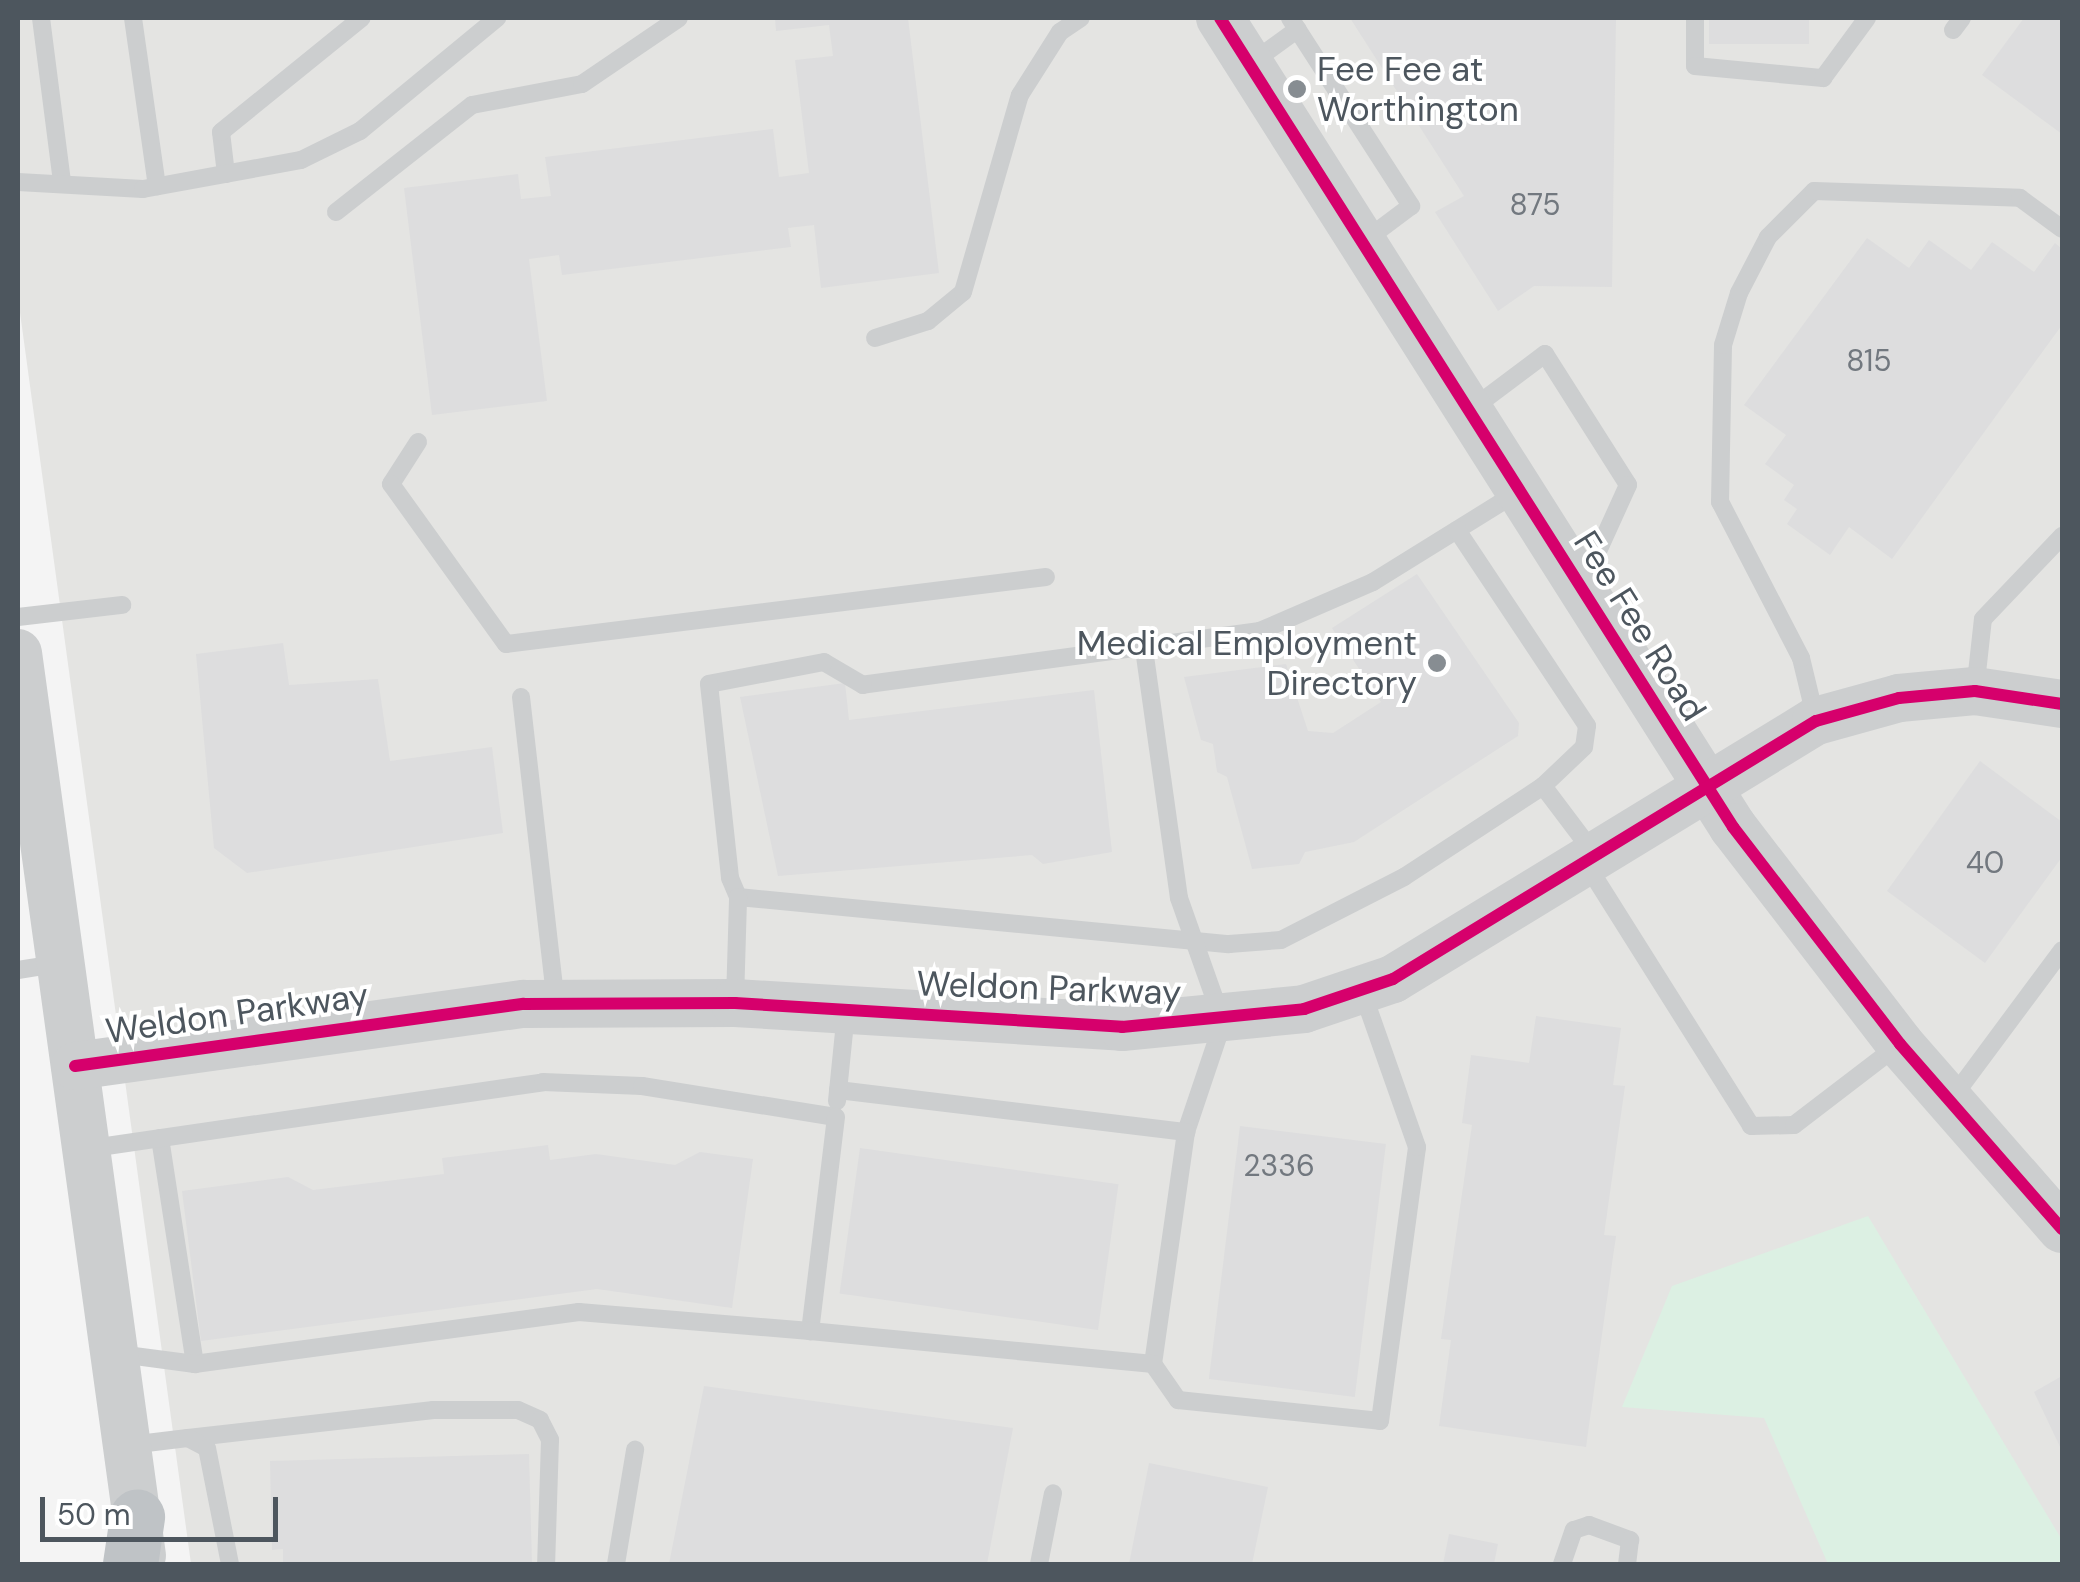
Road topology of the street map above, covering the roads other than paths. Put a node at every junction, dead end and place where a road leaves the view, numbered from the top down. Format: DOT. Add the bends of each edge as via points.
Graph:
graph roads {
  1 [pos="40,18"];
  2 [pos="133,18"];
  3 [pos="362,18"];
  4 [pos="497,18"];
  5 [pos="679,18"];
  6 [pos="1081,18"];
  7 [pos="1220,18"];
  8 [pos="1694,18"];
  9 [pos="1867,18"];
  10 [pos="1294,23"];
  11 [pos="1059,25"];
  12 [pos="1249,64"];
  13 [pos="226,174"];
  14 [pos="18,182"];
  15 [pos="62,183"];
  16 [pos="157,186"];
  17 [pos="336,212"];
  18 [pos="2062,229"];
  19 [pos="1362,242"];
  20 [pos="875,338"];
  21 [pos="1469,412"];
  22 [pos="418,442"];
  23 [pos="1519,491"];
  24 [pos="1457,530"];
  25 [pos="2062,536"];
  26 [pos="1046,578"];
  27 [pos="1581,588"];
  28 [pos="122,605"];
  29 [pos="18,617"];
  30 [pos="1144,648"];
  31 [pos="18,653"];
  32 [pos="1975,691"];
  33 [pos="522,696"];
  34 [pos="2062,704"];
  35 [pos="1816,721"];
  36 [pos="1704,784"];
  37 [pos="1543,786"];
  38 [pos="1590,859"];
  39 [pos="738,897"];
  40 [pos="1198,937"];
  41 [pos="2062,950"];
  42 [pos="39,967"];
  43 [pos="1362,990"];
  44 [pos="735,1003"];
  45 [pos="556,1004"];
  46 [pos="846,1009"];
  47 [pos="1223,1022"];
  48 [pos="1900,1044"];
  49 [pos="75,1066"];
  50 [pos="838,1090"];
  51 [pos="1950,1102"];
  52 [pos="836,1117"];
  53 [pos="1186,1132"];
  54 [pos="160,1138"];
  55 [pos="86,1149"];
  56 [pos="2060,1222"];
  57 [pos="810,1331"];
  58 [pos="112,1354"];
  59 [pos="195,1364"];
  60 [pos="1153,1364"];
  61 [pos="188,1438"];
  62 [pos="125,1445"];
  63 [pos="634,1450"];
  64 [pos="1053,1493"];
  65 [pos="137,1548"];
  66 [pos="230,1564"];
  67 [pos="546,1564"];
  68 [pos="616,1564"];
  69 [pos="1039,1564"];
  70 [pos="1562,1564"];
  71 [pos="1627,1564"];
  1 -- 15 [label="lane"];
  2 -- 16 [label="lane"];
  3 -- 13 [label="lane" via="221,132"];
  4 -- 13 [label="lane" via="360,131 301,160"];
  5 -- 17 [label="lane" via="582,84 472,105"];
  6 -- 11 [label="lane"];
  7 -- 12 [label="street, Fee Fee Road"];
  8 -- 9 [label="lane" via="1695,66 1823,78"];
  10 -- 12 [label="lane"];
  10 -- 19 [label="lane" via="1412,206"];
  11 -- 20 [label="lane" via="1020,95 964,292 928,321"];
  12 -- 19 [label="street, Fee Fee Road"];
  13 -- 16 [label="lane"];
  14 -- 15 [label="lane"];
  15 -- 16 [label="lane"];
  18 -- 35 [label="lane" via="2020,198 1814,191 1768,237 1739,293 1723,344 1720,502 1801,658"];
  19 -- 21 [label="street, Fee Fee Road"];
  21 -- 23 [label="street, Fee Fee Road"];
  21 -- 27 [label="lane" via="1545,354 1618,468 1628,485"];
  22 -- 26 [label="lane" via="391,484 506,644"];
  23 -- 24 [label="lane"];
  23 -- 27 [label="street, Fee Fee Road"];
  24 -- 30 [label="lane" via="1373,582 1260,631"];
  24 -- 37 [label="lane" via="1586,726 1584,747"];
  25 -- 32 [label="lane" via="1983,619"];
  27 -- 36 [label="street, Fee Fee Road"];
  28 -- 29 [label="lane"];
  30 -- 39 [label="lane" via="863,686 824,662 709,684"];
  30 -- 40 [label="lane" via="1179,898"];
  31 -- 42 [label="street"];
  32 -- 34 [label="street, Weldon Parkway"];
  32 -- 35 [label="street, Weldon Parkway" via="1899,698"];
  33 -- 45 [label="lane"];
  35 -- 36 [label="street, Weldon Parkway"];
  36 -- 38 [label="street, Weldon Parkway"];
  36 -- 48 [label="street, Fee Fee Road"];
  37 -- 38 [label="lane"];
  37 -- 40 [label="lane" via="1404,877 1282,940"];
  38 -- 43 [label="street, Weldon Parkway"];
  38 -- 48 [label="lane" via="1752,1126 1794,1125"];
  39 -- 40 [label="lane"];
  39 -- 44 [label="lane"];
  40 -- 47 [label="lane"];
  41 -- 51 [label="lane"];
  42 -- 49 [label="street"];
  43 -- 47 [label="street, Weldon Parkway"];
  43 -- 60 [label="lane" via="1418,1147 1380,1422 1178,1400"];
  44 -- 45 [label="street, Weldon Parkway"];
  44 -- 46 [label="street, Weldon Parkway"];
  45 -- 49 [label="street, Weldon Parkway"];
  46 -- 47 [label="street, Weldon Parkway" via="1122,1028"];
  46 -- 50 [label="lane"];
  47 -- 53 [label="lane"];
  48 -- 51 [label="street, Fee Fee Road"];
  49 -- 55 [label="street"];
  50 -- 52 [label="lane"];
  50 -- 53 [label="lane"];
  51 -- 56 [label="street, Fee Fee Road"];
  52 -- 54 [label="lane" via="642,1086 543,1082"];
  52 -- 57 [label="lane"];
  53 -- 60 [label="lane"];
  54 -- 55 [label="lane"];
  54 -- 59 [label="lane"];
  55 -- 58 [label="street"];
  57 -- 59 [label="lane" via="579,1312"];
  57 -- 60 [label="lane"];
  58 -- 59 [label="lane"];
  58 -- 62 [label="street"];
  61 -- 62 [label="lane"];
  61 -- 66 [label="lane" via="206,1448 218,1474"];
  61 -- 67 [label="lane" via="433,1410 518,1410 540,1420 550,1440"];
  62 -- 65 [label="street"];
  63 -- 68 [label="lane"];
  64 -- 69 [label="lane"];
  70 -- 71 [label="lane" via="1574,1530 1589,1525 1630,1540"];
}
